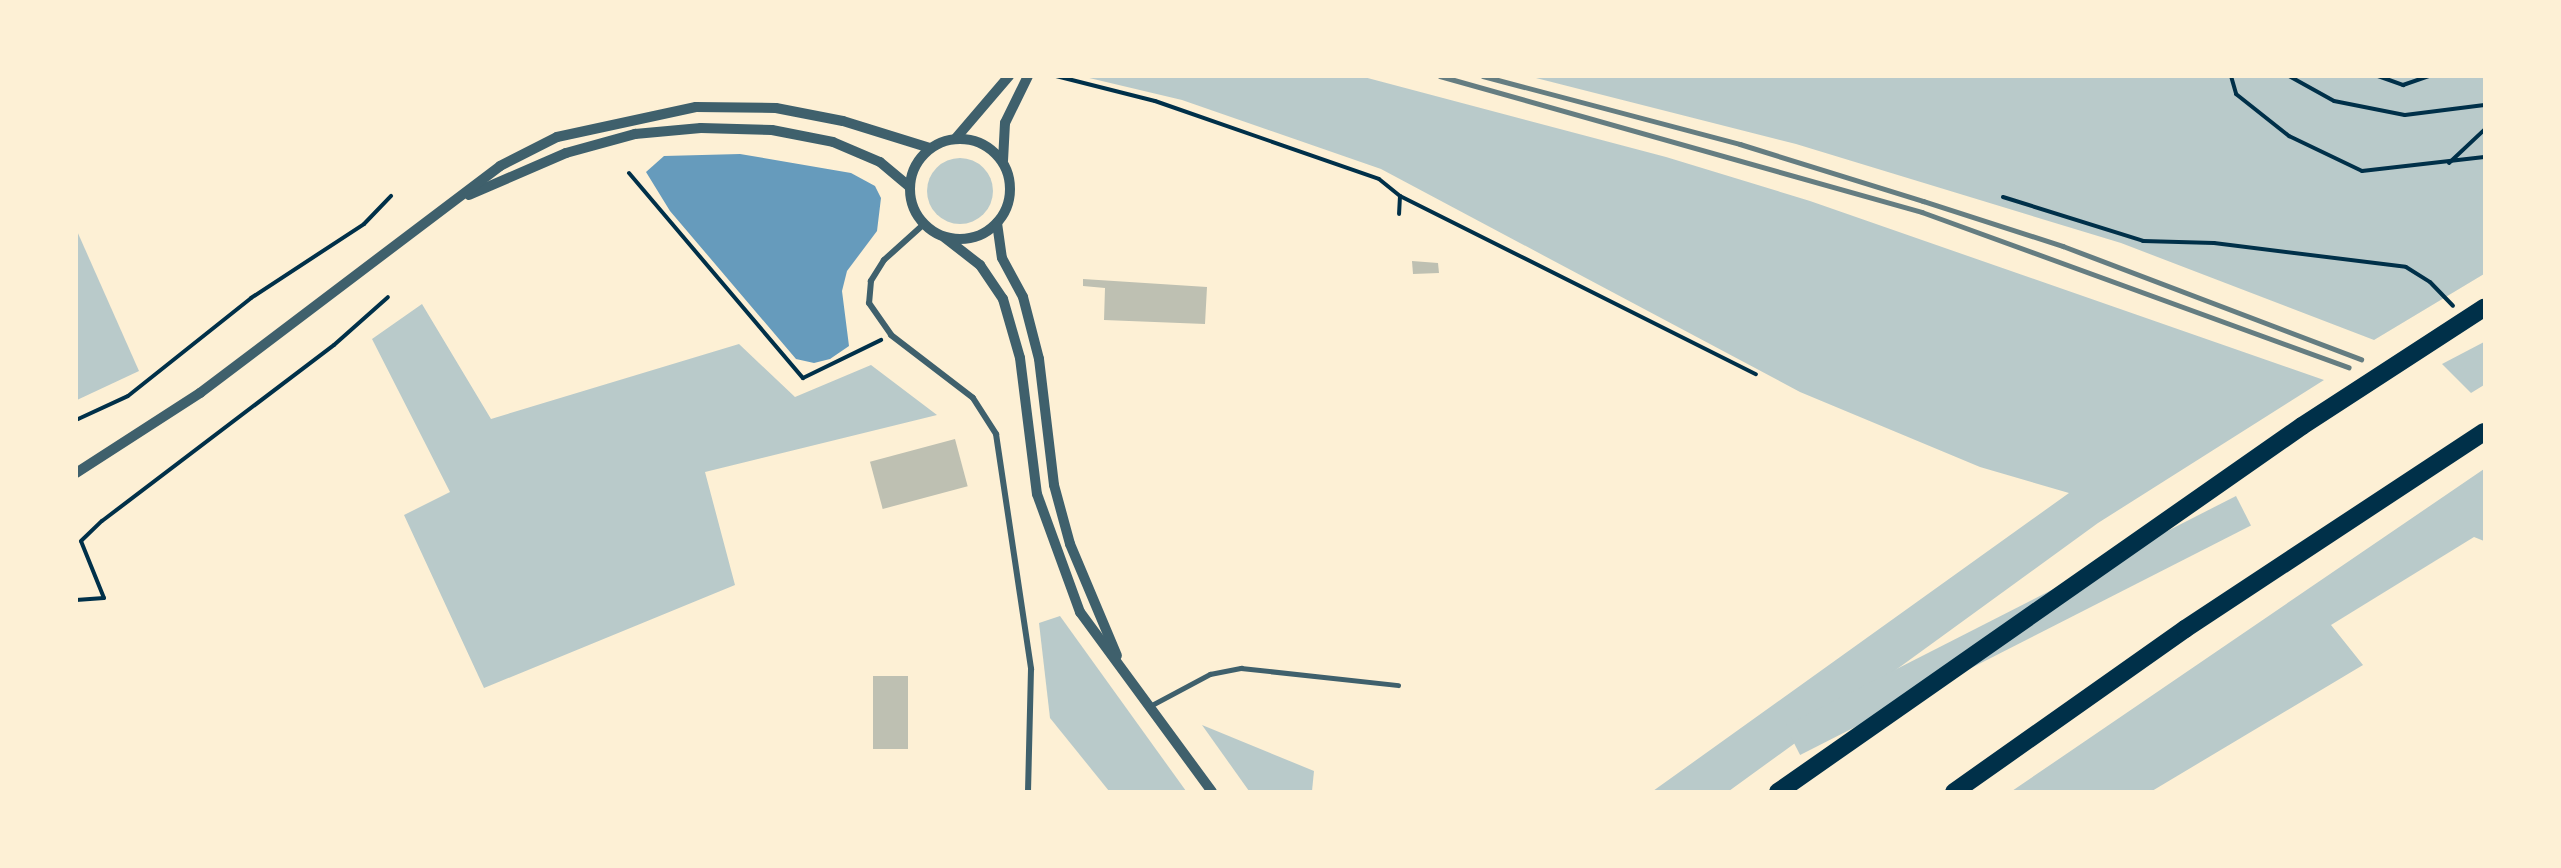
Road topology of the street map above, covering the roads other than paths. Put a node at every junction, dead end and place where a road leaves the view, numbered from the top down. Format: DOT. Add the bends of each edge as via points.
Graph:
graph roads {
  1 [pos="1009,76"];
  2 [pos="1028,76"];
  3 [pos="956,138"];
  4 [pos="930,148"];
  5 [pos="1003,161"];
  6 [pos="909,186"];
  7 [pos="437,212"];
  8 [pos="997,223"];
  9 [pos="924,224"];
  10 [pos="944,237"];
  11 [pos="2484,308"];
  12 [pos="2484,432"];
  13 [pos="76,473"];
  14 [pos="1124,673"];
  15 [pos="1398,685"];
  16 [pos="1148,707"];
  17 [pos="1028,792"];
  18 [pos="1212,792"];
  19 [pos="1778,792"];
  20 [pos="1954,792"];
  1 -- 3 [label="street"];
  2 -- 5 [label="street" via="1005,123"];
  3 -- 4 [label="street"];
  3 -- 5 [label="street" via="990,148"];
  4 -- 6 [label="street" via="915,165"];
  4 -- 7 [label="street" via="776,108 696,107 557,137 500,166"];
  5 -- 8 [label="street" via="1010,195"];
  6 -- 7 [label="street" via="880,162 833,142 772,130 701,128 635,134 566,153 509,174"];
  6 -- 9 [label="street" via="912,206"];
  7 -- 13 [label="street" via="201,393"];
  8 -- 10 [label="street" via="972,238"];
  8 -- 14 [label="street" via="997,244 1023,297 1039,358 1054,485 1070,544"];
  9 -- 10 [label="street"];
  9 -- 17 [label="street" via="898,243 871,281 869,303 891,335 973,398 996,434 1031,669"];
  10 -- 14 [label="street" via="980,265 1003,298 1020,358 1037,494 1054,547 1080,612"];
  11 -- 19 [label="highway" via="1956,663"];
  12 -- 20 [label="highway" via="2185,629"];
  14 -- 16 [label="street"];
  15 -- 16 [label="lane" via="1241,668 1209,674"];
  16 -- 18 [label="street"];
}
